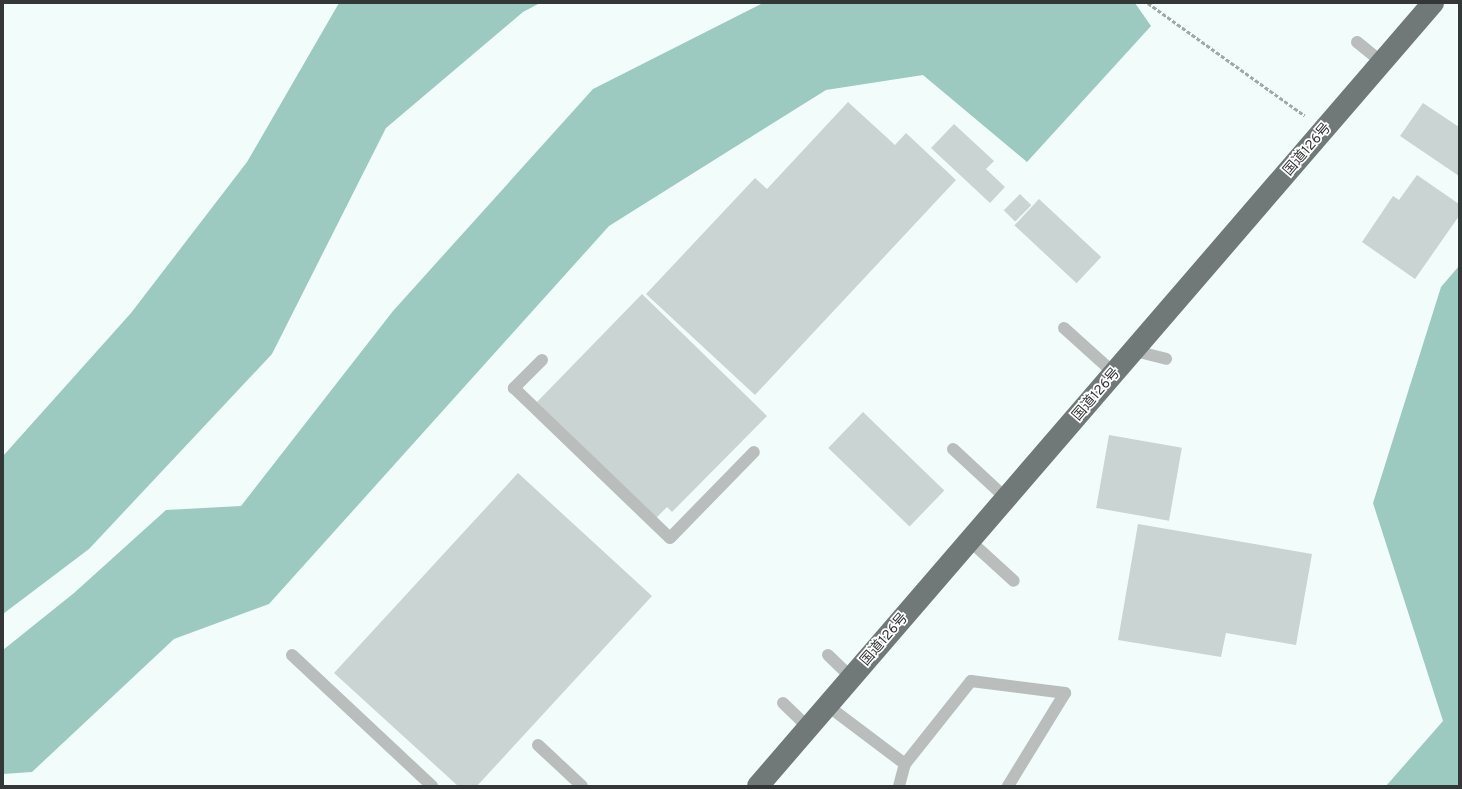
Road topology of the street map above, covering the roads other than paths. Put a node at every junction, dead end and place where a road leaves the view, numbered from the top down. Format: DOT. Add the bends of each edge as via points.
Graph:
graph roads {
  1 [pos="1433,3"];
  2 [pos="1357,42"];
  3 [pos="1382,62"];
  4 [pos="1064,328"];
  5 [pos="1135,351"];
  6 [pos="1166,359"];
  7 [pos="542,360"];
  8 [pos="1115,374"];
  9 [pos="953,449"];
  10 [pos="754,452"];
  11 [pos="1007,499"];
  12 [pos="970,541"];
  13 [pos="1014,581"];
  14 [pos="828,655"];
  15 [pos="292,656"];
  16 [pos="852,678"];
  17 [pos="782,704"];
  18 [pos="828,706"];
  19 [pos="809,728"];
  20 [pos="538,745"];
  21 [pos="905,764"];
  22 [pos="432,786"];
  23 [pos="582,786"];
  24 [pos="758,786"];
  25 [pos="899,786"];
  26 [pos="1008,786"];
  1 -- 3 [label="highway, 国道126号"];
  2 -- 3 [label="lane"];
  3 -- 5 [label="highway, 国道126号"];
  4 -- 8 [label="lane"];
  5 -- 6 [label="lane"];
  5 -- 8 [label="highway, 国道126号"];
  7 -- 10 [label="lane" via="514,388 670,538"];
  8 -- 11 [label="highway, 国道126号"];
  9 -- 11 [label="lane"];
  11 -- 12 [label="highway, 国道126号"];
  12 -- 13 [label="lane"];
  12 -- 16 [label="highway, 国道126号"];
  14 -- 16 [label="lane"];
  15 -- 22 [label="lane"];
  16 -- 18 [label="highway, 国道126号"];
  17 -- 19 [label="lane"];
  18 -- 19 [label="highway, 国道126号"];
  18 -- 21 [label="lane"];
  19 -- 24 [label="highway, 国道126号"];
  20 -- 23 [label="lane"];
  21 -- 25 [label="lane"];
  21 -- 26 [label="lane" via="971,681 1065,693"];
}
